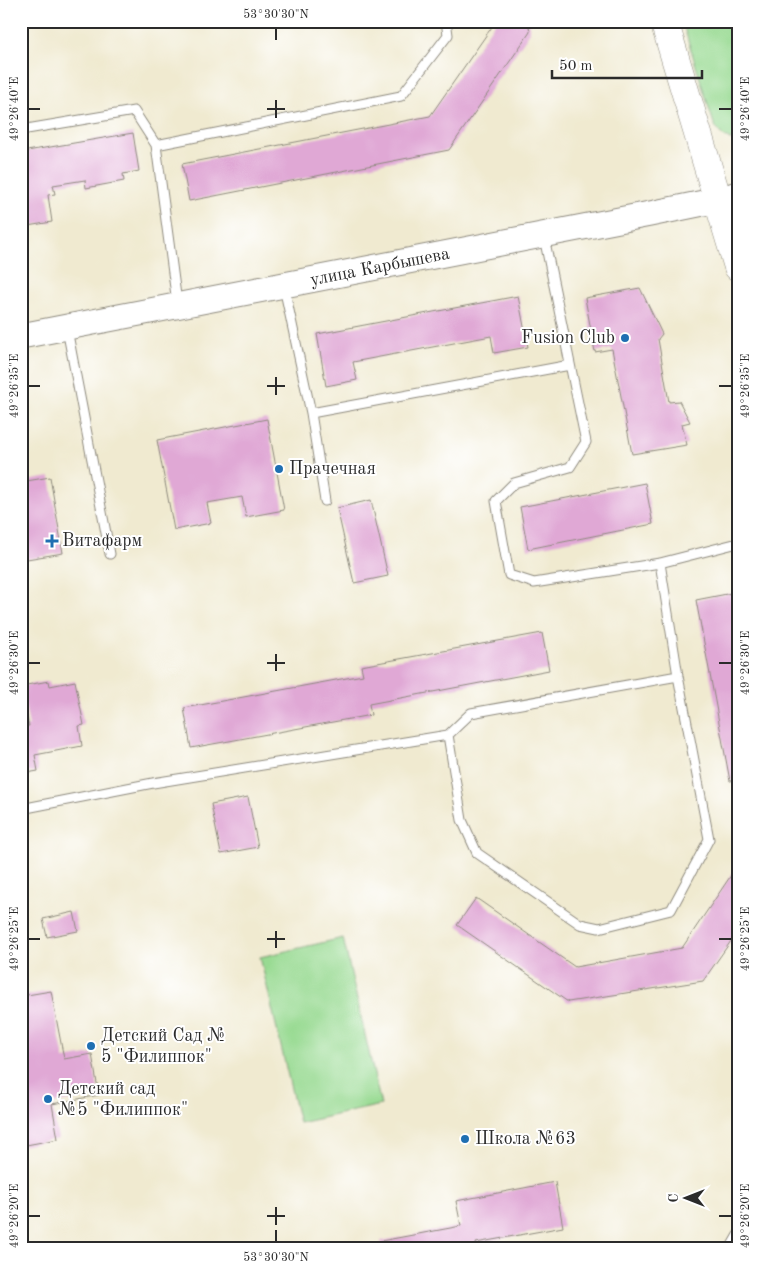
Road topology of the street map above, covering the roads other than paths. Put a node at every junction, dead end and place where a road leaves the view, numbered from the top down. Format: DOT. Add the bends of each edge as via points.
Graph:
graph roads {
  1 [pos="446,21"];
  2 [pos="664,21"];
  3 [pos="21,130"];
  4 [pos="156,145"];
  5 [pos="728,197"];
  6 [pos="543,234"];
  7 [pos="738,267"];
  8 [pos="284,285"];
  9 [pos="177,306"];
  10 [pos="67,328"];
  11 [pos="21,336"];
  12 [pos="570,365"];
  13 [pos="311,414"];
  14 [pos="325,500"];
  15 [pos="738,543"];
  16 [pos="110,554"];
  17 [pos="660,563"];
  18 [pos="678,676"];
  19 [pos="448,735"];
  20 [pos="21,809"];
  21 [pos="738,1235"];
  22 [pos="730,1249"];
  1 -- 4 [label="lane" via="448,35 401,96"];
  2 -- 5 [label="main road"];
  3 -- 4 [label="lane" via="134,111"];
  4 -- 9 [label="lane"];
  5 -- 6 [label="street, улица Карбышева"];
  5 -- 7 [label="main road"];
  6 -- 8 [label="street, улица Карбышева"];
  6 -- 12 [label="lane"];
  8 -- 9 [label="street, улица Карбышева"];
  8 -- 13 [label="lane"];
  9 -- 10 [label="street, улица Карбышева"];
  10 -- 11 [label="street, улица Карбышева"];
  10 -- 16 [label="lane"];
  12 -- 13 [label="lane"];
  12 -- 17 [label="lane" via="586,442 570,467 514,483 496,501 510,575 534,583"];
  13 -- 14 [label="lane"];
  15 -- 17 [label="lane"];
  17 -- 18 [label="lane"];
  18 -- 19 [label="lane" via="471,713"];
  18 -- 19 [label="lane" via="709,840 671,910 599,928 580,924 477,853 462,820"];
  19 -- 20 [label="lane" via="153,783"];
  21 -- 22 [label="lane"];
}
